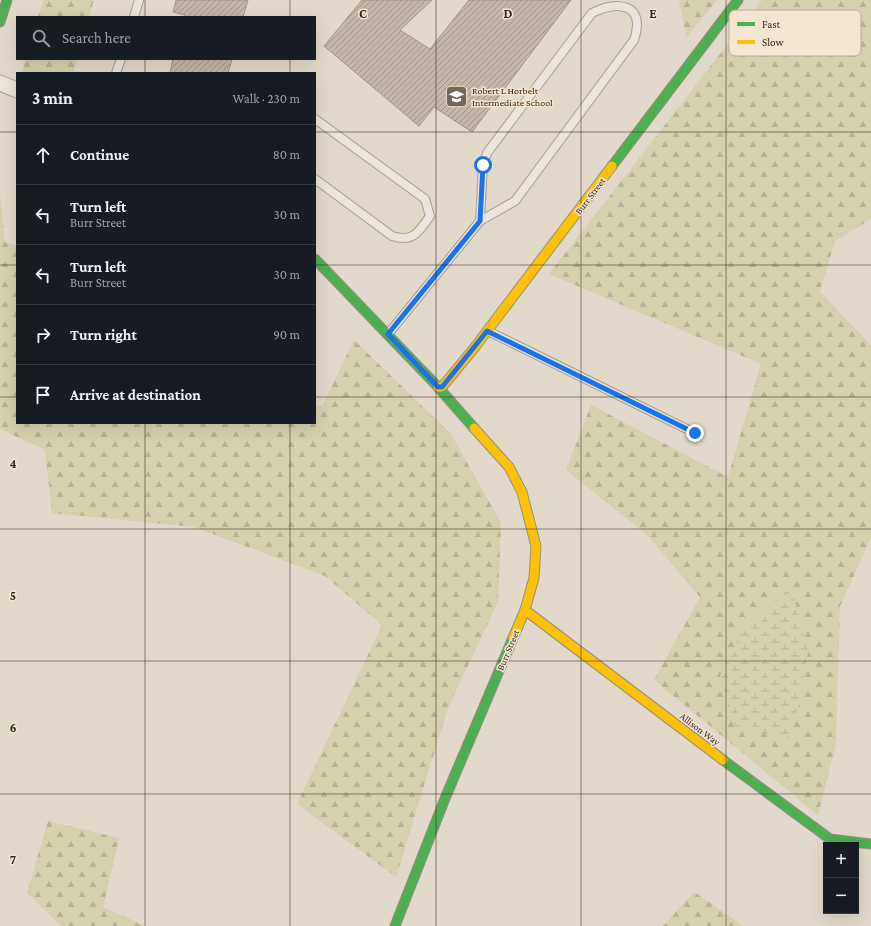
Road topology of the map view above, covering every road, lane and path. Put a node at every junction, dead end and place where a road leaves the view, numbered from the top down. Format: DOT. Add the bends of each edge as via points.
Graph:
graph roads {
  1 [pos="7,0"];
  2 [pos="139,0"];
  3 [pos="738,0"];
  4 [pos="730,10"];
  5 [pos="729,12"];
  6 [pos="134,16"];
  7 [pos="0,22"];
  8 [pos="121,60"];
  9 [pos="116,72"];
  10 [pos="0,83"];
  11 [pos="16,90"];
  12 [pos="316,120"];
  13 [pos="316,180"];
  14 [pos="480,221"];
  15 [pos="316,260"];
  16 [pos="487,331"];
  17 [pos="388,334"];
  18 [pos="438,387"];
  19 [pos="695,433"];
  20 [pos="525,610"];
  21 [pos="871,844"];
  22 [pos="395,926"];
  1 -- 7 [label="street"];
  2 -- 6 [label="lane"];
  3 -- 4 [label="street, Burr Street"];
  5 -- 16 [label="street, Burr Street"];
  8 -- 9 [label="lane"];
  10 -- 11 [label="street"];
  12 -- 13 [label="lane" via="425,199 430,216 417,234 410,238 396,237"];
  14 -- 14 [label="lane" via="515,201 634,40 638,21 633,11 625,4 604,5 592,14 487,153 483,165"];
  14 -- 17 [label="lane"];
  15 -- 17 [label="street, Burr Street"];
  16 -- 18 [label="street, Burr Street" via="442,387"];
  16 -- 19 [label="lane"];
  17 -- 18 [label="street, Burr Street"];
  18 -- 20 [label="street, Burr Street" via="509,467 522,492 536,546 534,578"];
  20 -- 21 [label="street, Allison Way" via="809,825 830,839"];
  20 -- 22 [label="street, Burr Street" via="446,796"];
}
